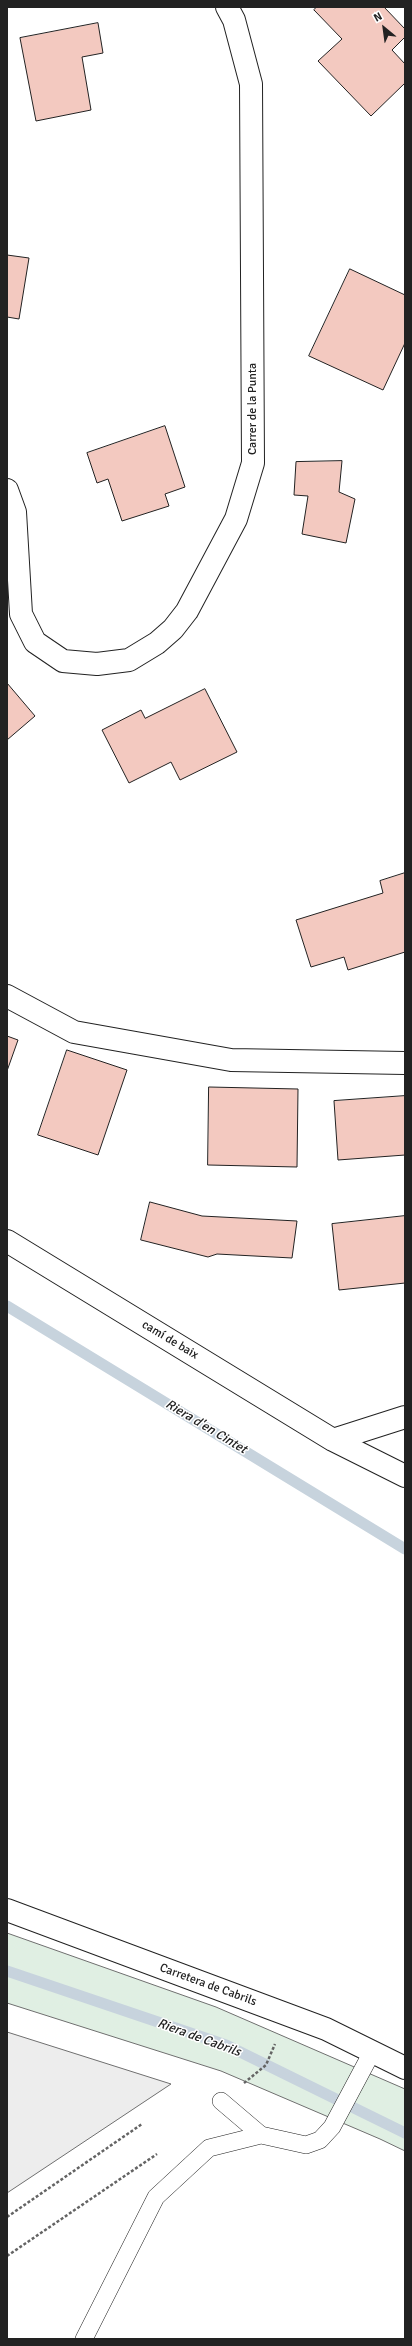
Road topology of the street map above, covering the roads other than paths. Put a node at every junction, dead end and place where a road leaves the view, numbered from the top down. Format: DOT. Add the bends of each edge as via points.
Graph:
graph roads {
  1 [pos="227,7"];
  2 [pos="7,490"];
  3 [pos="7,996"];
  4 [pos="405,1063"];
  5 [pos="7,1241"];
  6 [pos="405,1417"];
  7 [pos="333,1440"];
  8 [pos="405,1476"];
  9 [pos="7,1910"];
  10 [pos="372,2052"];
  11 [pos="405,2068"];
  12 [pos="221,2101"];
  13 [pos="261,2135"];
  14 [pos="84,2339"];
  1 -- 2 [label="street, Carrer de la Punta" via="234,20 251,84 253,463 236,519 187,611 173,629 157,643 129,660 97,664 63,661 35,642 21,614 15,512"];
  3 -- 4 [label="street" via="74,1032 231,1060"];
  5 -- 7 [label="street, camí de baix"];
  6 -- 7 [label="street"];
  7 -- 8 [label="street, camí de baix"];
  9 -- 10 [label="street, Carretera de Cabrils" via="326,2029"];
  10 -- 11 [label="street, Carretera de Cabrils"];
  10 -- 13 [label="lane" via="332,2127 320,2140 306,2145"];
  12 -- 13 [label="lane"];
  13 -- 14 [label="lane" via="209,2148 156,2197"];
}
